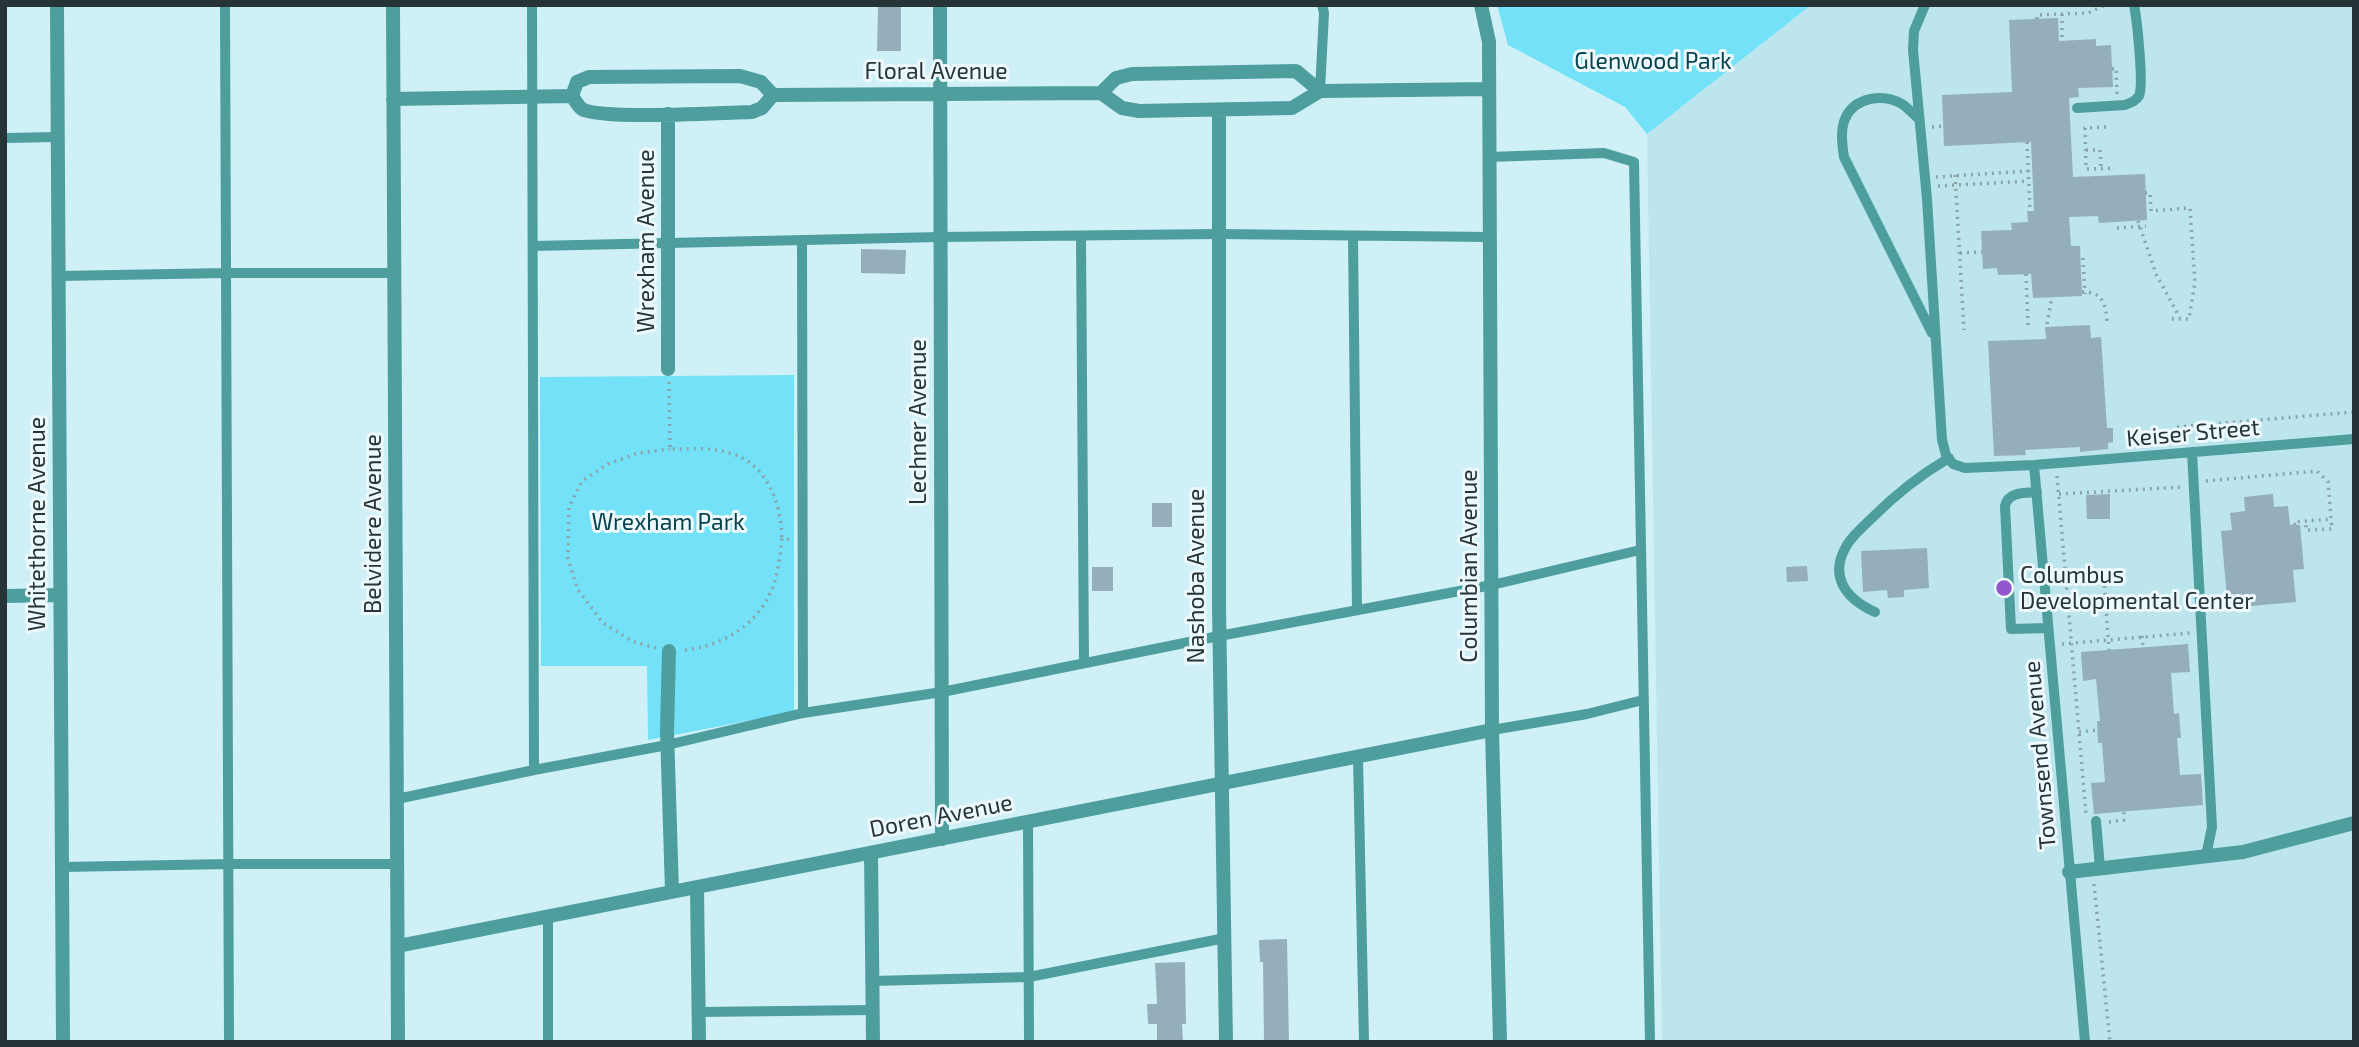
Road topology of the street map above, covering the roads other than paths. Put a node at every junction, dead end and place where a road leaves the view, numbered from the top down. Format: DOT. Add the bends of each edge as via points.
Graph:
graph roads {
  1 [pos="57,5"];
  2 [pos="225,5"];
  3 [pos="393,5"];
  4 [pos="532,5"];
  5 [pos="940,5"];
  6 [pos="1322,5"];
  7 [pos="1481,5"];
  8 [pos="1925,5"];
  9 [pos="2134,5"];
  10 [pos="1489,89"];
  11 [pos="1320,91"];
  12 [pos="1101,93"];
  13 [pos="939,94"];
  14 [pos="772,95"];
  15 [pos="572,96"];
  16 [pos="533,97"];
  17 [pos="393,99"];
  18 [pos="2077,108"];
  19 [pos="1219,110"];
  20 [pos="668,114"];
  21 [pos="1919,119"];
  22 [pos="58,137"];
  23 [pos="5,138"];
  24 [pos="1489,157"];
  25 [pos="1218,234"];
  26 [pos="1081,236"];
  27 [pos="1353,236"];
  28 [pos="940,237"];
  29 [pos="1490,237"];
  30 [pos="802,240"];
  31 [pos="668,243"];
  32 [pos="533,246"];
  33 [pos="226,272"];
  34 [pos="394,273"];
  35 [pos="59,276"];
  36 [pos="1936,340"];
  37 [pos="668,369"];
  38 [pos="2354,439"];
  39 [pos="2192,452"];
  40 [pos="1949,458"];
  41 [pos="2035,465"];
  42 [pos="2037,492"];
  43 [pos="1640,550"];
  44 [pos="1492,585"];
  45 [pos="60,595"];
  46 [pos="5,596"];
  47 [pos="1357,610"];
  48 [pos="1875,612"];
  49 [pos="2048,628"];
  50 [pos="1219,636"];
  51 [pos="668,651"];
  52 [pos="1084,663"];
  53 [pos="942,692"];
  54 [pos="1643,700"];
  55 [pos="803,713"];
  56 [pos="1492,730"];
  57 [pos="667,745"];
  58 [pos="1357,757"];
  59 [pos="534,770"];
  60 [pos="1221,784"];
  61 [pos="397,799"];
  62 [pos="1028,822"];
  63 [pos="2091,822"];
  64 [pos="2354,823"];
  65 [pos="942,839"];
  66 [pos="871,853"];
  67 [pos="2206,856"];
  68 [pos="229,864"];
  69 [pos="396,864"];
  70 [pos="62,867"];
  71 [pos="2096,869"];
  72 [pos="2069,872"];
  73 [pos="697,887"];
  74 [pos="672,891"];
  75 [pos="548,916"];
  76 [pos="1225,938"];
  77 [pos="398,946"];
  78 [pos="1029,977"];
  79 [pos="872,981"];
  80 [pos="873,1010"];
  81 [pos="698,1012"];
  82 [pos="63,1042"];
  83 [pos="229,1042"];
  84 [pos="398,1042"];
  85 [pos="548,1042"];
  86 [pos="698,1042"];
  87 [pos="873,1042"];
  88 [pos="1030,1042"];
  89 [pos="1226,1042"];
  90 [pos="1364,1042"];
  91 [pos="1500,1042"];
  92 [pos="1650,1042"];
  93 [pos="2085,1042"];
  1 -- 22 [label="street, Whitethorne Avenue"];
  2 -- 33 [label="lane"];
  3 -- 17 [label="street, Belvidere Avenue"];
  4 -- 16 [label="lane"];
  5 -- 13 [label="street, Lechner Avenue"];
  6 -- 11 [label="lane"];
  7 -- 10 [label="street, Columbian Avenue" via="1489,42"];
  8 -- 21 [label="lane" via="1914,31 1913,50"];
  9 -- 18 [label="lane" via="2138,96 2133,103 2118,106"];
  10 -- 11 [label="street, Floral Avenue"];
  10 -- 24 [label="street, Columbian Avenue"];
  11 -- 12 [label="street" via="1296,71 1132,74 1116,78"];
  11 -- 19 [label="street, Floral Avenue" via="1292,108"];
  12 -- 13 [label="street, Floral Avenue"];
  12 -- 19 [label="street, Floral Avenue" via="1122,108 1139,111"];
  13 -- 14 [label="street, Floral Avenue"];
  13 -- 28 [label="street, Lechner Avenue"];
  14 -- 15 [label="street" via="761,82 740,76 589,77 577,82"];
  14 -- 20 [label="street" via="752,112"];
  15 -- 16 [label="street"];
  15 -- 20 [label="street" via="580,108 594,113"];
  16 -- 17 [label="street"];
  16 -- 32 [label="lane"];
  17 -- 34 [label="street, Belvidere Avenue"];
  19 -- 25 [label="street, Nashoba Avenue"];
  20 -- 31 [label="street, Wrexham Avenue"];
  21 -- 36 [label="lane"];
  21 -- 36 [label="lane" via="1903,105 1881,97 1857,103 1844,120 1842,143 1844,157"];
  22 -- 23 [label="lane"];
  22 -- 35 [label="street, Whitethorne Avenue"];
  24 -- 29 [label="street, Columbian Avenue"];
  24 -- 43 [label="lane" via="1604,153 1634,162"];
  25 -- 26 [label="lane"];
  25 -- 27 [label="lane"];
  25 -- 50 [label="street, Nashoba Avenue"];
  26 -- 28 [label="lane"];
  26 -- 52 [label="lane"];
  27 -- 29 [label="lane"];
  27 -- 47 [label="lane"];
  28 -- 30 [label="lane"];
  28 -- 53 [label="street, Lechner Avenue"];
  29 -- 44 [label="street, Columbian Avenue"];
  30 -- 31 [label="lane"];
  30 -- 55 [label="lane"];
  31 -- 32 [label="lane"];
  31 -- 37 [label="street, Wrexham Avenue"];
  32 -- 59 [label="lane"];
  33 -- 34 [label="lane"];
  33 -- 35 [label="lane"];
  33 -- 68 [label="lane"];
  34 -- 61 [label="street, Belvidere Avenue"];
  35 -- 45 [label="street, Whitethorne Avenue"];
  36 -- 40 [label="lane" via="1942,440"];
  38 -- 39 [label="lane, Keiser Street"];
  39 -- 41 [label="lane, Keiser Street"];
  39 -- 67 [label="lane" via="2212,827"];
  40 -- 41 [label="lane, Keiser Street" via="1965,468"];
  40 -- 48 [label="lane" via="1906,486 1847,544 1839,577 1847,594"];
  41 -- 42 [label="lane, Townsend Avenue"];
  42 -- 49 [label="lane, Townsend Avenue"];
  42 -- 49 [label="lane" via="2006,499 2011,629"];
  43 -- 44 [label="lane"];
  43 -- 54 [label="lane"];
  44 -- 47 [label="lane"];
  44 -- 56 [label="street, Columbian Avenue"];
  45 -- 46 [label="street"];
  45 -- 70 [label="street, Whitethorne Avenue"];
  47 -- 50 [label="lane"];
  49 -- 72 [label="lane, Townsend Avenue"];
  50 -- 52 [label="lane"];
  50 -- 60 [label="street, Nashoba Avenue"];
  51 -- 57 [label="street"];
  52 -- 53 [label="lane"];
  53 -- 55 [label="lane"];
  53 -- 65 [label="street, Lechner Avenue"];
  54 -- 56 [label="lane"];
  54 -- 92 [label="lane"];
  55 -- 57 [label="lane"];
  56 -- 58 [label="street, Doren Avenue"];
  56 -- 91 [label="street, Columbian Avenue"];
  57 -- 59 [label="lane"];
  57 -- 74 [label="street"];
  58 -- 60 [label="street, Doren Avenue"];
  58 -- 90 [label="lane"];
  59 -- 61 [label="lane"];
  60 -- 62 [label="street, Doren Avenue"];
  60 -- 76 [label="street, Nashoba Avenue"];
  61 -- 69 [label="street, Belvidere Avenue"];
  62 -- 65 [label="street, Doren Avenue"];
  62 -- 78 [label="lane"];
  63 -- 71 [label="lane"];
  64 -- 67 [label="street" via="2254,849"];
  65 -- 66 [label="street, Doren Avenue"];
  66 -- 73 [label="street, Doren Avenue"];
  66 -- 79 [label="street"];
  67 -- 71 [label="street"];
  68 -- 69 [label="lane"];
  68 -- 70 [label="lane"];
  68 -- 83 [label="lane"];
  69 -- 77 [label="street, Belvidere Avenue"];
  70 -- 82 [label="street, Whitethorne Avenue"];
  71 -- 72 [label="street"];
  72 -- 93 [label="lane, Townsend Avenue"];
  73 -- 74 [label="street, Doren Avenue"];
  73 -- 81 [label="street"];
  74 -- 75 [label="street, Doren Avenue"];
  75 -- 77 [label="street, Doren Avenue"];
  75 -- 85 [label="lane"];
  76 -- 78 [label="lane"];
  76 -- 89 [label="street, Nashoba Avenue"];
  77 -- 84 [label="street, Belvidere Avenue"];
  78 -- 79 [label="lane"];
  78 -- 88 [label="lane"];
  79 -- 80 [label="street"];
  80 -- 81 [label="lane"];
  80 -- 87 [label="street"];
  81 -- 86 [label="street"];
}
